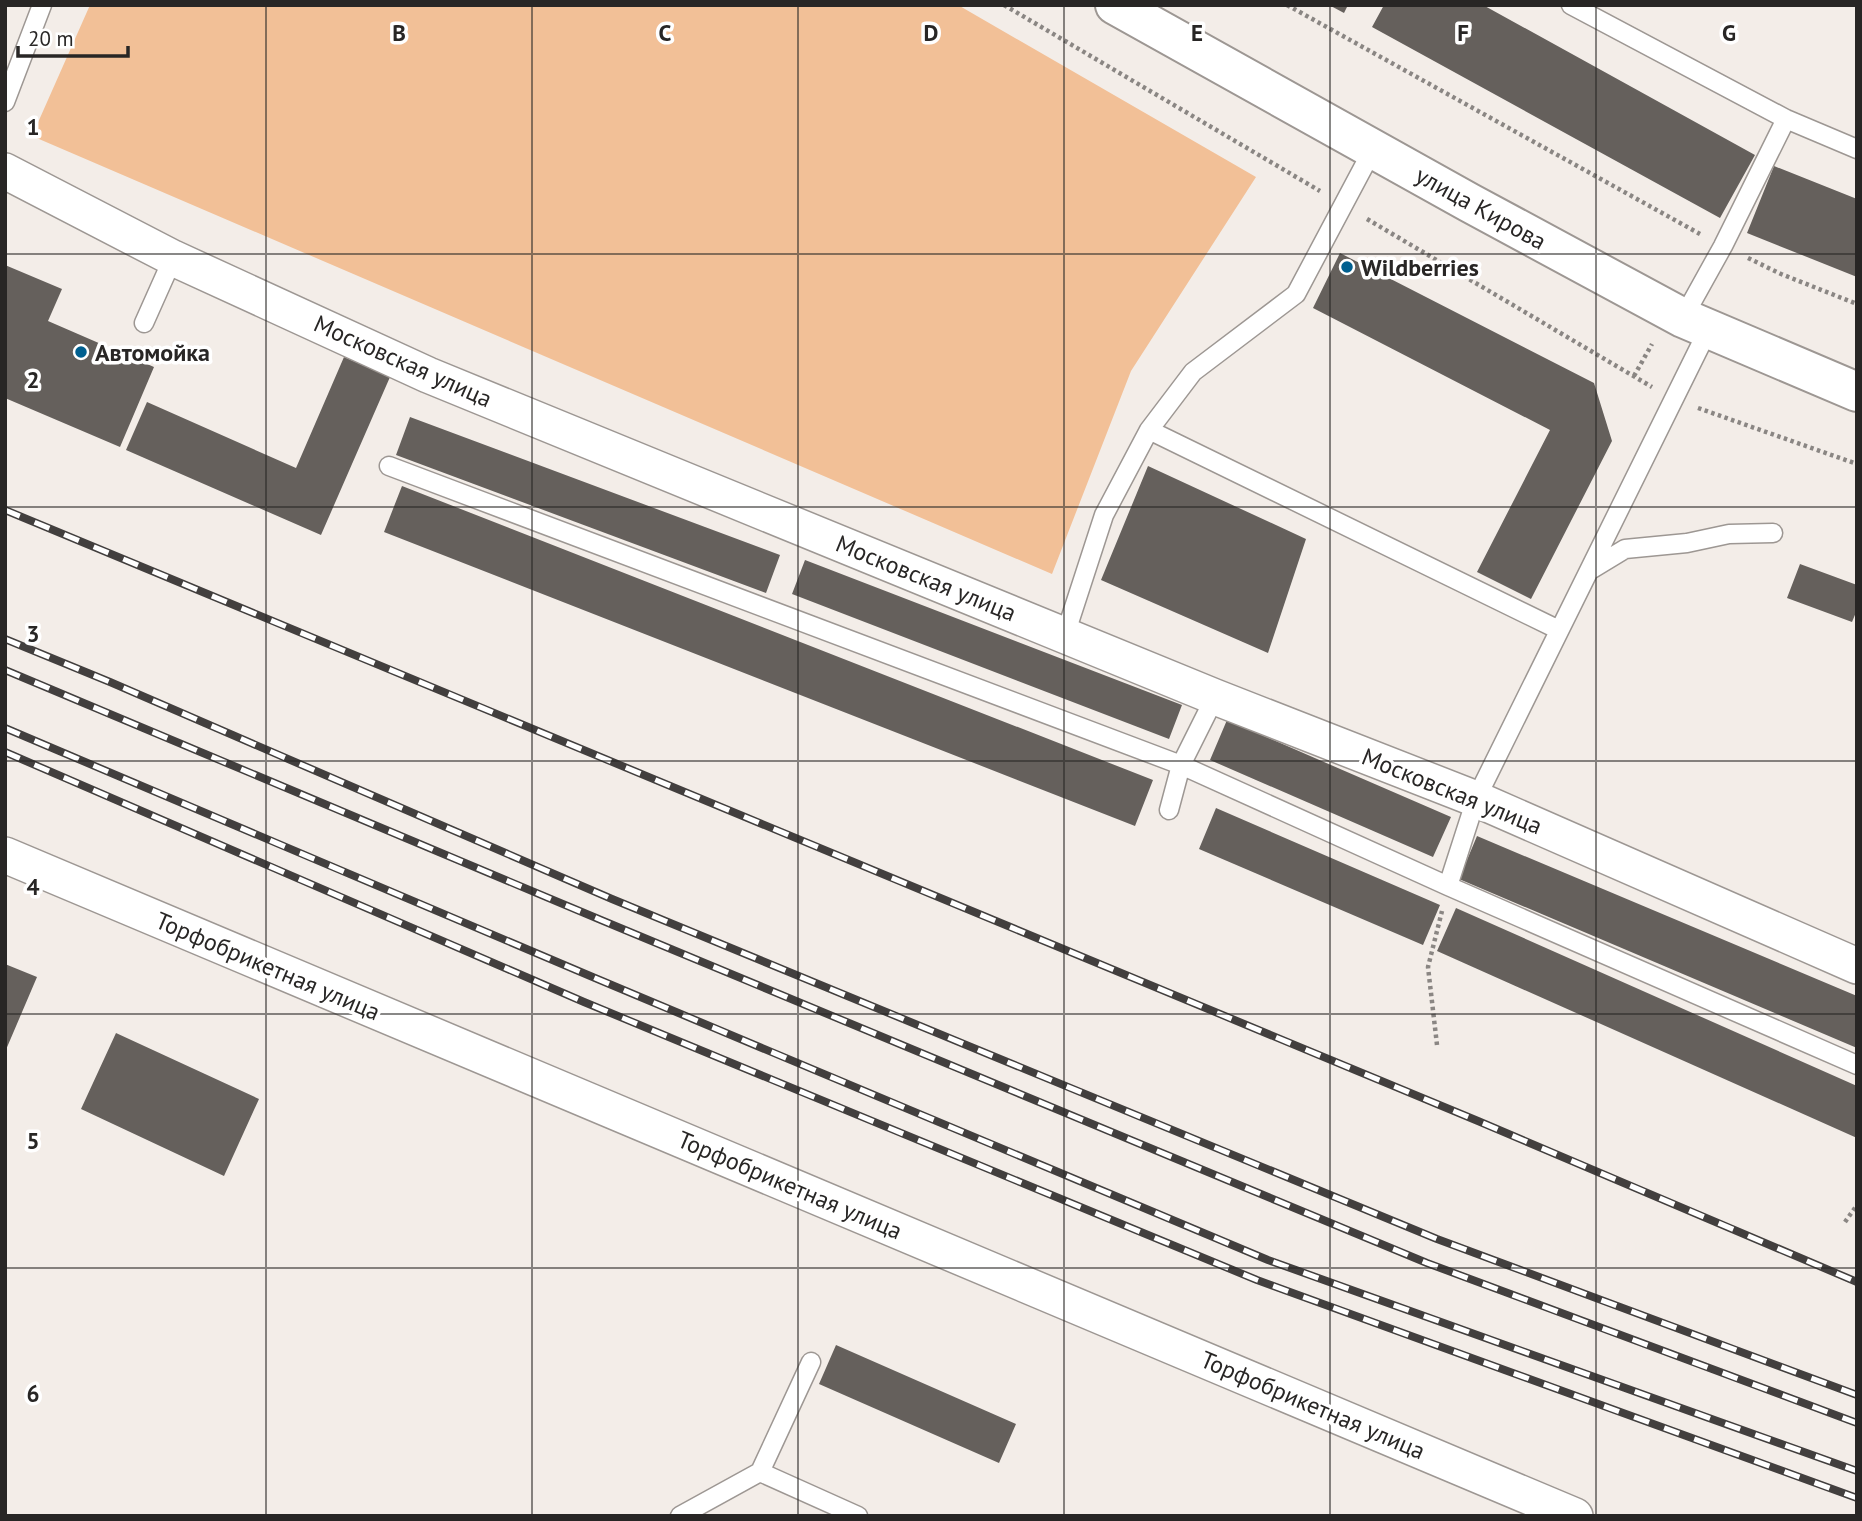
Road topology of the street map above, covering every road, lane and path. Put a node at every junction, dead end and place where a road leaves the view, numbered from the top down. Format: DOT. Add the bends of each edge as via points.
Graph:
graph roads {
  1 [pos="43,5"];
  2 [pos="1004,5"];
  3 [pos="1115,5"];
  4 [pos="1287,5"];
  5 [pos="1571,5"];
  6 [pos="5,102"];
  7 [pos="1786,120"];
  8 [pos="1373,149"];
  9 [pos="1857,149"];
  10 [pos="9,177"];
  11 [pos="1343,205"];
  12 [pos="1723,246"];
  13 [pos="173,258"];
  14 [pos="1857,304"];
  15 [pos="144,323"];
  16 [pos="1695,324"];
  17 [pos="1857,393"];
  18 [pos="1674,400"];
  19 [pos="1149,430"];
  20 [pos="1857,464"];
  21 [pos="389,466"];
  22 [pos="1773,533"];
  23 [pos="1589,571"];
  24 [pos="1559,630"];
  25 [pos="1065,635"];
  26 [pos="1215,697"];
  27 [pos="1181,765"];
  28 [pos="1476,799"];
  29 [pos="1169,810"];
  30 [pos="5,855"];
  31 [pos="1448,886"];
  32 [pos="1857,967"];
  33 [pos="1437,1045"];
  34 [pos="1857,1065"];
  35 [pos="1857,1205"];
  36 [pos="1844,1222"];
  37 [pos="811,1362"];
  38 [pos="760,1472"];
  39 [pos="1527,1506"];
  40 [pos="680,1516"];
  41 [pos="858,1516"];
  42 [pos="1575,1516"];
  1 -- 6 [label="lane"];
  2 -- 11 [label="path"];
  3 -- 8 [label="street, улица Кирова"];
  4 -- 12 [label="path"];
  5 -- 7 [label="lane"];
  7 -- 9 [label="lane"];
  7 -- 12 [label="lane"];
  8 -- 11 [label="lane"];
  8 -- 16 [label="street, улица Кирова"];
  10 -- 13 [label="street, Московская улица"];
  11 -- 18 [label="path"];
  11 -- 19 [label="lane" via="1296,295 1194,372"];
  12 -- 14 [label="path"];
  12 -- 16 [label="lane"];
  13 -- 15 [label="lane"];
  13 -- 25 [label="street, Московская улица" via="428,375"];
  16 -- 17 [label="street, улица Кирова"];
  16 -- 18 [label="lane"];
  18 -- 20 [label="path"];
  18 -- 23 [label="lane"];
  19 -- 24 [label="lane"];
  19 -- 25 [label="lane" via="1104,515"];
  21 -- 27 [label="lane"];
  22 -- 23 [label="lane" via="1729,534 1625,549"];
  23 -- 24 [label="lane"];
  24 -- 28 [label="lane"];
  25 -- 26 [label="street, Московская улица"];
  26 -- 27 [label="lane"];
  26 -- 28 [label="street, Московская улица"];
  27 -- 29 [label="lane"];
  27 -- 31 [label="lane"];
  28 -- 31 [label="lane"];
  28 -- 32 [label="street, Московская улица"];
  30 -- 39 [label="street, Торфобрикетная улица"];
  31 -- 33 [label="path" via="1428,967"];
  31 -- 34 [label="lane"];
  35 -- 36 [label="path"];
  37 -- 38 [label="lane"];
  38 -- 40 [label="lane"];
  38 -- 41 [label="lane"];
  39 -- 42 [label="street, Торфобрикетная улица"];
}
